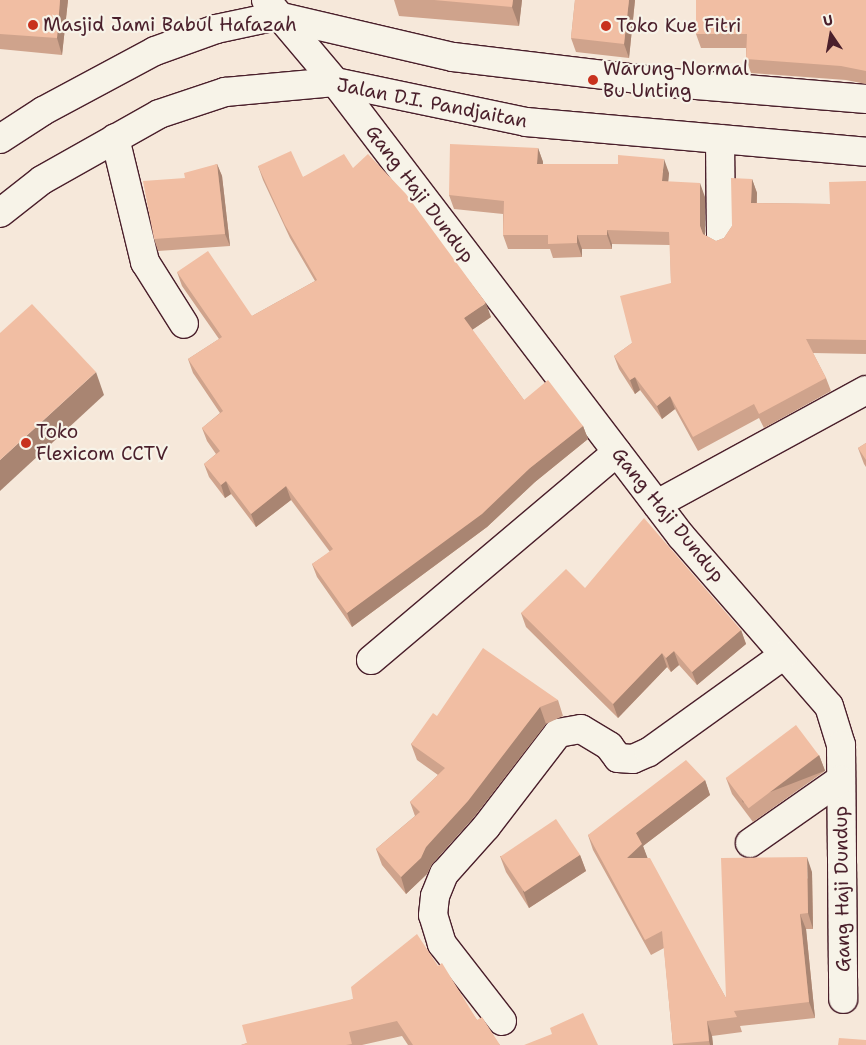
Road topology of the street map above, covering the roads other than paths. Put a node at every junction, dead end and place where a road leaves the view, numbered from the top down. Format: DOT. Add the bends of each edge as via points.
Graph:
graph roads {
  1 [pos="272,8"];
  2 [pos="335,82"];
  3 [pos="866,99"];
  4 [pos="116,138"];
  5 [pos="0,139"];
  6 [pos="720,139"];
  7 [pos="866,152"];
  8 [pos="0,213"];
  9 [pos="722,239"];
  10 [pos="184,324"];
  11 [pos="866,390"];
  12 [pos="617,452"];
  13 [pos="657,504"];
  14 [pos="784,655"];
  15 [pos="371,660"];
  16 [pos="840,780"];
  17 [pos="750,842"];
  18 [pos="843,999"];
  19 [pos="502,1021"];
  1 -- 2 [label="main road, Gang Haji Dundup"];
  1 -- 3 [label="main road" via="453,58 672,83"];
  1 -- 5 [label="main road" via="155,51 43,111"];
  2 -- 4 [label="main road, Jalan D.I. Pandjaitan" via="226,92 159,114"];
  2 -- 6 [label="main road, Jalan D.I. Pandjaitan" via="526,122"];
  2 -- 12 [label="main road, Gang Haji Dundup"];
  4 -- 8 [label="main road, Jalan D.I. Pandjaitan" via="42,180"];
  4 -- 10 [label="main road" via="146,262"];
  6 -- 7 [label="main road, Jalan D.I. Pandjaitan"];
  6 -- 9 [label="main road"];
  11 -- 13 [label="main road"];
  12 -- 13 [label="main road, Gang Haji Dundup"];
  12 -- 15 [label="main road"];
  13 -- 14 [label="main road, Gang Haji Dundup"];
  14 -- 16 [label="main road, Gang Haji Dundup" via="829,706 841,744"];
  14 -- 19 [label="main road" via="649,752 633,759 618,758 609,746 581,729 558,733 504,805 444,874 435,896 433,915 442,944"];
  16 -- 17 [label="main road"];
  16 -- 18 [label="main road, Gang Haji Dundup"];
}
